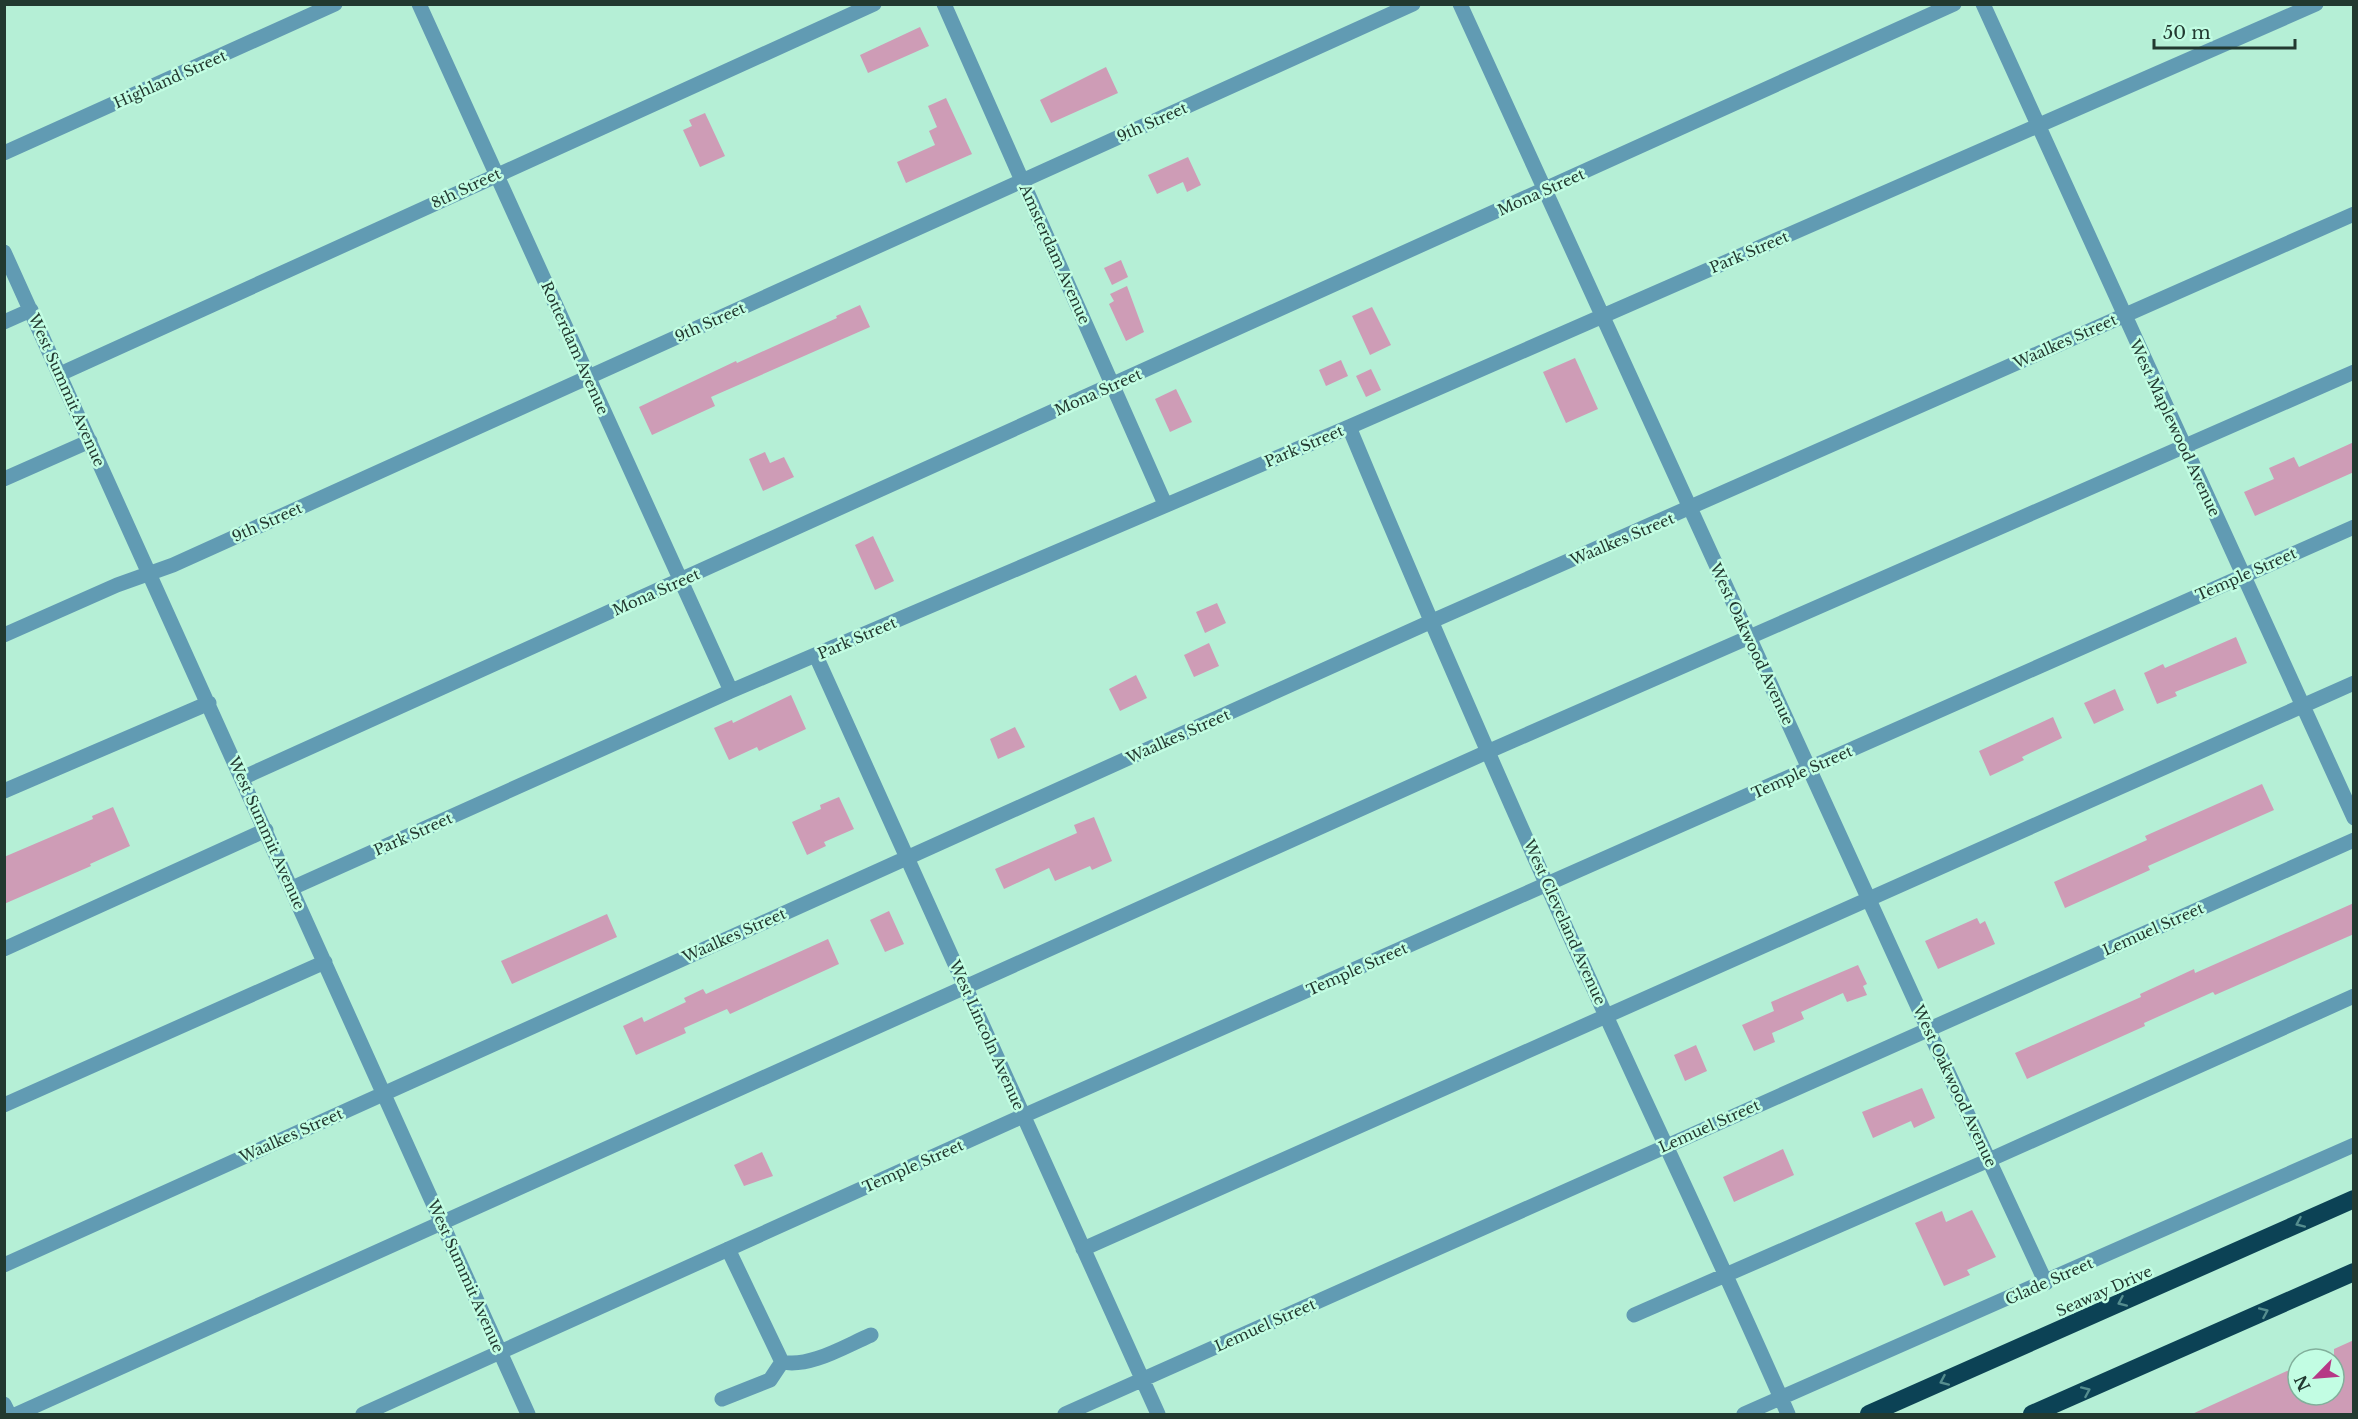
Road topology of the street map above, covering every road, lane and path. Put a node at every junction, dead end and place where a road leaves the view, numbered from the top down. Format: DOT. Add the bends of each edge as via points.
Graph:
graph roads {
  1 [pos="335,4"];
  2 [pos="419,4"];
  3 [pos="874,4"];
  4 [pos="944,4"];
  5 [pos="1413,4"];
  6 [pos="1460,4"];
  7 [pos="1954,4"];
  8 [pos="1983,4"];
  9 [pos="2316,4"];
  10 [pos="2038,128"];
  11 [pos="4,153"];
  12 [pos="496,174"];
  13 [pos="1022,180"];
  14 [pos="1546,190"];
  15 [pos="2354,214"];
  16 [pos="4,252"];
  17 [pos="31,310"];
  18 [pos="1603,315"];
  19 [pos="2123,315"];
  20 [pos="4,322"];
  21 [pos="2354,372"];
  22 [pos="60,374"];
  23 [pos="588,377"];
  24 [pos="1114,385"];
  25 [pos="1349,427"];
  26 [pos="90,441"];
  27 [pos="2183,447"];
  28 [pos="4,479"];
  29 [pos="1165,504"];
  30 [pos="1690,510"];
  31 [pos="2354,526"];
  32 [pos="149,572"];
  33 [pos="2242,575"];
  34 [pos="681,581"];
  35 [pos="1430,622"];
  36 [pos="4,635"];
  37 [pos="1749,638"];
  38 [pos="816,656"];
  39 [pos="2354,682"];
  40 [pos="731,691"];
  41 [pos="209,703"];
  42 [pos="2302,705"];
  43 [pos="1487,752"];
  44 [pos="1809,769"];
  45 [pos="242,778"];
  46 [pos="4,791"];
  47 [pos="2354,818"];
  48 [pos="266,830"];
  49 [pos="2354,840"];
  50 [pos="906,857"];
  51 [pos="1548,885"];
  52 [pos="291,888"];
  53 [pos="1869,898"];
  54 [pos="4,948"];
  55 [pos="325,962"];
  56 [pos="966,987"];
  57 [pos="2354,996"];
  58 [pos="1607,1015"];
  59 [pos="1928,1029"];
  60 [pos="384,1093"];
  61 [pos="4,1105"];
  62 [pos="1023,1116"];
  63 [pos="1665,1145"];
  64 [pos="2354,1145"];
  65 [pos="1989,1160"];
  66 [pos="2354,1199"];
  67 [pos="443,1223"];
  68 [pos="728,1249"];
  69 [pos="1083,1249"];
  70 [pos="4,1264"];
  71 [pos="2354,1272"];
  72 [pos="1727,1274"];
  73 [pos="2046,1283"];
  74 [pos="1634,1315"];
  75 [pos="871,1335"];
  76 [pos="500,1352"];
  77 [pos="782,1362"];
  78 [pos="1143,1380"];
  79 [pos="1781,1398"];
  80 [pos="722,1399"];
  81 [pos="4,1404"];
  82 [pos="9,1414"];
  83 [pos="17,1414"];
  84 [pos="363,1414"];
  85 [pos="528,1414"];
  86 [pos="1065,1414"];
  87 [pos="1158,1414"];
  88 [pos="1744,1414"];
  89 [pos="1788,1414"];
  90 [pos="1869,1414"];
  91 [pos="2032,1414"];
  1 -- 11 [label="street, Highland Street"];
  2 -- 12 [label="street, Rotterdam Avenue"];
  3 -- 12 [label="street, 8th Street"];
  4 -- 13 [label="street, Amsterdam Avenue"];
  5 -- 13 [label="street, 9th Street"];
  6 -- 14 [label="street, West Oakwood Avenue"];
  7 -- 14 [label="street, Mona Street"];
  8 -- 10 [label="street, West Maplewood Avenue"];
  9 -- 10 [label="street, Park Street"];
  10 -- 18 [label="street, Park Street"];
  10 -- 19 [label="street, West Maplewood Avenue"];
  12 -- 22 [label="street, 8th Street"];
  12 -- 23 [label="street, Rotterdam Avenue"];
  13 -- 23 [label="street, 9th Street"];
  13 -- 24 [label="street, Amsterdam Avenue"];
  14 -- 18 [label="street, West Oakwood Avenue"];
  14 -- 24 [label="street, Mona Street"];
  15 -- 19 [label="street, Waalkes Street"];
  16 -- 17 [label="street, West Summit Avenue"];
  17 -- 20 [label="street"];
  17 -- 22 [label="street, West Summit Avenue"];
  18 -- 25 [label="street, Park Street"];
  18 -- 30 [label="street, West Oakwood Avenue"];
  19 -- 27 [label="street, West Maplewood Avenue"];
  19 -- 30 [label="street, Waalkes Street"];
  21 -- 27 [label="street"];
  22 -- 26 [label="street, West Summit Avenue"];
  23 -- 32 [label="street, 9th Street" via="173,565"];
  23 -- 34 [label="street, Rotterdam Avenue"];
  24 -- 29 [label="street, Amsterdam Avenue"];
  24 -- 34 [label="street, Mona Street"];
  25 -- 29 [label="street, Park Street"];
  25 -- 35 [label="street, West Cleveland Avenue"];
  26 -- 28 [label="street"];
  26 -- 32 [label="street, West Summit Avenue"];
  27 -- 33 [label="street, West Maplewood Avenue"];
  27 -- 37 [label="street"];
  29 -- 38 [label="street, Park Street"];
  30 -- 35 [label="street, Waalkes Street"];
  30 -- 37 [label="street, West Oakwood Avenue"];
  31 -- 33 [label="street, Temple Street"];
  32 -- 36 [label="street, 9th Street"];
  32 -- 41 [label="street, West Summit Avenue"];
  33 -- 42 [label="street, West Maplewood Avenue"];
  33 -- 44 [label="street, Temple Street"];
  34 -- 40 [label="street, Rotterdam Avenue"];
  34 -- 45 [label="street, Mona Street"];
  35 -- 43 [label="street, West Cleveland Avenue"];
  35 -- 50 [label="street, Waalkes Street"];
  37 -- 43 [label="street"];
  37 -- 44 [label="street, West Oakwood Avenue"];
  38 -- 40 [label="street, Park Street"];
  38 -- 50 [label="street, West Lincoln Avenue"];
  39 -- 42 [label="street"];
  40 -- 52 [label="street, Park Street"];
  41 -- 45 [label="street, West Summit Avenue"];
  41 -- 46 [label="street"];
  42 -- 47 [label="street, West Maplewood Avenue"];
  42 -- 53 [label="street"];
  43 -- 51 [label="street, West Cleveland Avenue"];
  43 -- 56 [label="street"];
  44 -- 51 [label="street, Temple Street"];
  44 -- 53 [label="street, West Oakwood Avenue"];
  45 -- 48 [label="street, West Summit Avenue"];
  48 -- 52 [label="street, West Summit Avenue"];
  48 -- 54 [label="street"];
  49 -- 59 [label="street, Lemuel Street"];
  50 -- 56 [label="street, West Lincoln Avenue"];
  50 -- 60 [label="street, Waalkes Street"];
  51 -- 58 [label="street, West Cleveland Avenue"];
  51 -- 62 [label="street, Temple Street"];
  52 -- 55 [label="street, West Summit Avenue"];
  53 -- 58 [label="street"];
  53 -- 59 [label="street, West Oakwood Avenue"];
  55 -- 60 [label="street, West Summit Avenue"];
  55 -- 61 [label="street"];
  56 -- 62 [label="street, West Lincoln Avenue"];
  56 -- 67 [label="street"];
  57 -- 65 [label="street"];
  58 -- 63 [label="street, West Cleveland Avenue"];
  58 -- 69 [label="street"];
  59 -- 63 [label="street, Lemuel Street"];
  59 -- 65 [label="street, West Oakwood Avenue"];
  60 -- 67 [label="street, West Summit Avenue"];
  60 -- 70 [label="street, Waalkes Street"];
  62 -- 68 [label="street, Temple Street"];
  62 -- 69 [label="street, West Lincoln Avenue"];
  63 -- 72 [label="street, West Cleveland Avenue"];
  63 -- 78 [label="street, Lemuel Street"];
  64 -- 73 [label="street, Glade Street"];
  65 -- 72 [label="street"];
  65 -- 73 [label="street, West Oakwood Avenue"];
  66 -- 90 [label="highway, Seaway Drive, one-way"];
  67 -- 76 [label="street, West Summit Avenue"];
  67 -- 83 [label="street"];
  68 -- 76 [label="street, Temple Street"];
  68 -- 77 [label="street"];
  69 -- 78 [label="street, West Lincoln Avenue"];
  91 -- 71 [label="highway, one-way"];
  72 -- 74 [label="street"];
  72 -- 79 [label="street, West Cleveland Avenue"];
  73 -- 79 [label="street, Glade Street"];
  75 -- 77 [label="street" via="805,1362"];
  76 -- 84 [label="street, Temple Street"];
  76 -- 85 [label="street, West Summit Avenue"];
  77 -- 80 [label="street" via="770,1380"];
  78 -- 86 [label="street, Lemuel Street"];
  78 -- 87 [label="street, West Lincoln Avenue"];
  79 -- 88 [label="street, Glade Street"];
  79 -- 89 [label="street, West Cleveland Avenue"];
  81 -- 82 [label="street"];
}
